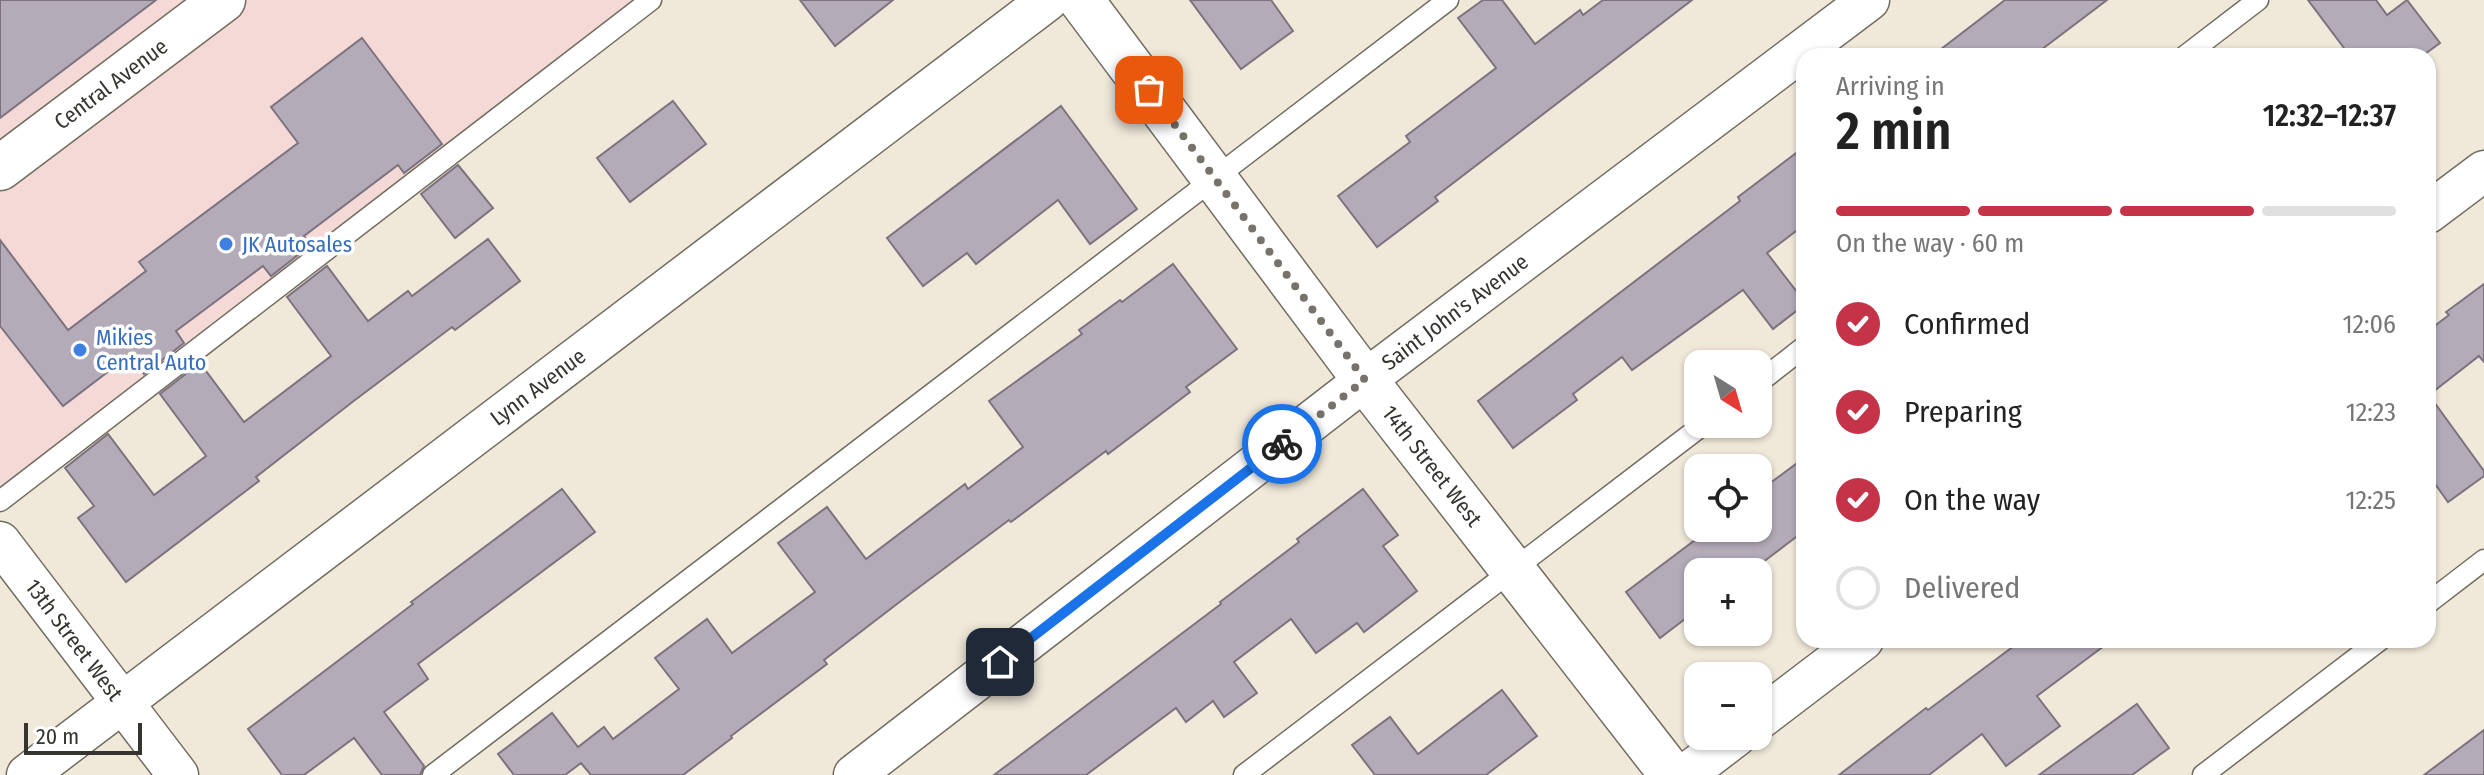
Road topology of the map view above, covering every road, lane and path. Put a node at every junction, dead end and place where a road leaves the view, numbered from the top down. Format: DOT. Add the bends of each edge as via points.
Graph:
graph roads {
  1 [pos="223,0"];
  2 [pos="651,0"];
  3 [pos="1048,0"];
  4 [pos="1081,0"];
  5 [pos="1448,0"];
  6 [pos="1869,0"];
  7 [pos="2258,0"];
  8 [pos="1805,48"];
  9 [pos="2195,48"];
  10 [pos="1796,55"];
  11 [pos="0,168"];
  12 [pos="2484,171"];
  13 [pos="1216,179"];
  14 [pos="2436,207"];
  15 [pos="1796,353"];
  16 [pos="1772,372"];
  17 [pos="1365,380"];
  18 [pos="1686,438"];
  19 [pos="0,501"];
  20 [pos="0,542"];
  21 [pos="2484,560"];
  22 [pos="1513,570"];
  23 [pos="2436,597"];
  24 [pos="1852,648"];
  25 [pos="2370,648"];
  26 [pos="121,703"];
  27 [pos="1772,709"];
  28 [pos="1718,750"];
  29 [pos="27,775"];
  30 [pos="178,775"];
  31 [pos="433,775"];
  32 [pos="854,775"];
  33 [pos="1244,775"];
  34 [pos="1672,775"];
  35 [pos="1685,775"];
  36 [pos="2203,775"];
  1 -- 11 [label="street, Central Avenue"];
  2 -- 19 [label="lane"];
  3 -- 26 [label="street, Lynn Avenue"];
  4 -- 13 [label="street, 14th Street West"];
  5 -- 13 [label="lane"];
  6 -- 8 [label="street, Saint John's Avenue"];
  7 -- 9 [label="lane"];
  10 -- 17 [label="street, Saint John's Avenue"];
  12 -- 14 [label="street"];
  13 -- 17 [label="street, 14th Street West"];
  13 -- 31 [label="lane"];
  15 -- 16 [label="lane"];
  17 -- 22 [label="street, 14th Street West"];
  17 -- 32 [label="street, Saint John's Avenue"];
  18 -- 22 [label="lane"];
  20 -- 26 [label="street, 13th Street West"];
  21 -- 23 [label="lane"];
  22 -- 33 [label="lane"];
  22 -- 34 [label="street, 14th Street West"];
  24 -- 27 [label="street"];
  25 -- 36 [label="lane"];
  26 -- 29 [label="street, Lynn Avenue"];
  26 -- 30 [label="street, 13th Street West"];
  28 -- 35 [label="street"];
}
